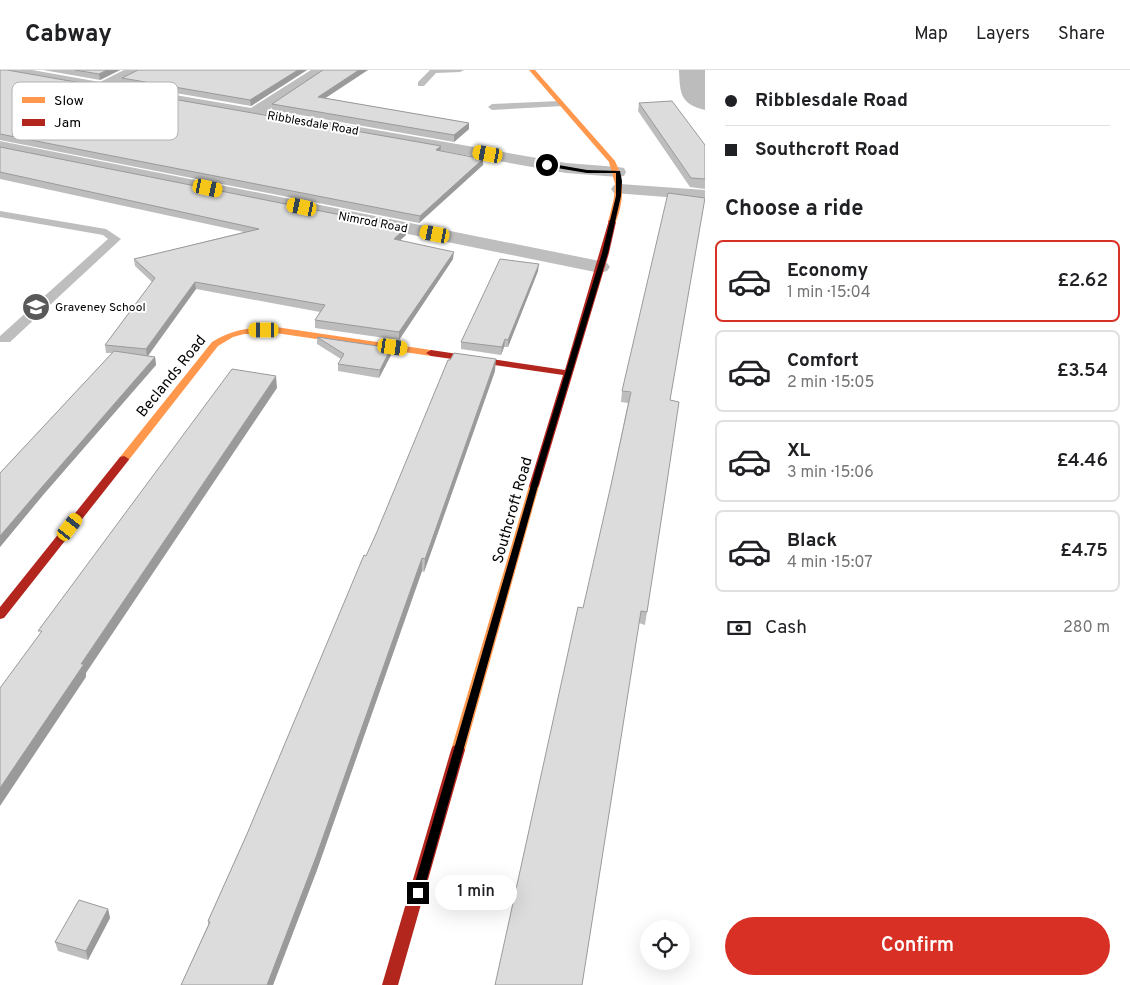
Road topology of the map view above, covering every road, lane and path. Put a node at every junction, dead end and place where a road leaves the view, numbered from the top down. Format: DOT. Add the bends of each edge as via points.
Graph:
graph roads {
  1 [pos="8,70"];
  2 [pos="135,70"];
  3 [pos="321,70"];
  4 [pos="460,70"];
  5 [pos="532,70"];
  6 [pos="79,82"];
  7 [pos="111,82"];
  8 [pos="421,84"];
  9 [pos="178,99"];
  10 [pos="560,104"];
  11 [pos="492,107"];
  12 [pos="255,112"];
  13 [pos="0,146"];
  14 [pos="619,180"];
  15 [pos="705,194"];
  16 [pos="0,214"];
  17 [pos="600,267"];
  18 [pos="5,339"];
  19 [pos="568,372"];
  20 [pos="0,615"];
  21 [pos="390,985"];
  1 -- 6 [label="street, Ribblesdale Road"];
  2 -- 7 [label="street"];
  3 -- 12 [label="street"];
  4 -- 8 [label="lane" via="434,71"];
  5 -- 10 [label="street"];
  9 -- 12 [label="street, Ribblesdale Road"];
  10 -- 11 [label="lane"];
  10 -- 14 [label="street" via="607,155"];
  12 -- 14 [label="street, Ribblesdale Road" via="587,171"];
  13 -- 17 [label="street, Nimrod Road"];
  14 -- 15 [label="street, Ribblesdale Road"];
  14 -- 17 [label="street, Southcroft Road"];
  16 -- 18 [label="lane" via="106,232 115,239"];
  17 -- 19 [label="street, Southcroft Road"];
  19 -- 20 [label="street, Beclands Road" via="276,330 230,334 215,344"];
  19 -- 21 [label="street, Southcroft Road"];
}
